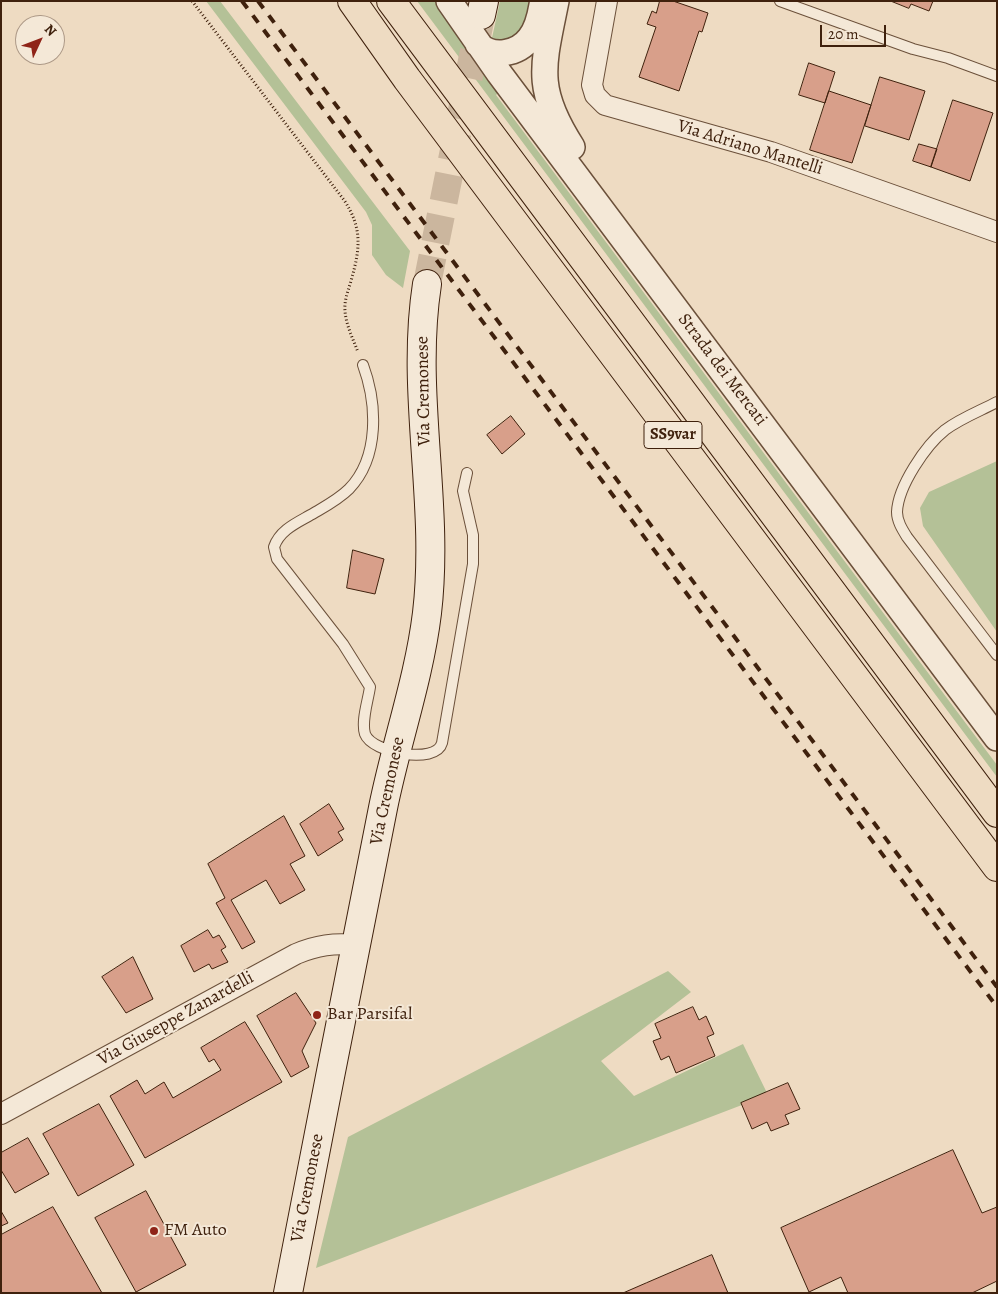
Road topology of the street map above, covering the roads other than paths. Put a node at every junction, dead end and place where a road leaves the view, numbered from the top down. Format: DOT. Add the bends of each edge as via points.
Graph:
graph roads {
  1 [pos="352,1"];
  2 [pos="391,1"];
  3 [pos="449,1"];
  4 [pos="543,1"];
  5 [pos="556,1"];
  6 [pos="607,1"];
  7 [pos="780,1"];
  8 [pos="478,44"];
  9 [pos="997,76"];
  10 [pos="997,232"];
  11 [pos="427,284"];
  12 [pos="363,364"];
  13 [pos="997,402"];
  14 [pos="467,473"];
  15 [pos="997,655"];
  16 [pos="997,716"];
  17 [pos="997,738"];
  18 [pos="395,752"];
  19 [pos="997,813"];
  20 [pos="997,867"];
  21 [pos="356,945"];
  22 [pos="1,1114"];
  23 [pos="288,1293"];
  1 -- 20 [label="highway, SS9var" via="407,80"];
  2 -- 19 [label="highway, SS9var"];
  3 -- 8 [label="street, Strada dei Mercati"];
  4 -- 8 [label="street" via="534,33 520,47 494,53 485,51"];
  5 -- 16 [label="street, Strada dei Mercati" via="544,59 544,80 551,108 564,135"];
  6 -- 10 [label="street, Via Adriano Mantelli" via="592,85 595,95 605,105 780,155"];
  7 -- 9 [label="lane"];
  8 -- 17 [label="street, Strada dei Mercati"];
  11 -- 18 [label="main road, Via Cremonese" via="421,369 431,552 429,594 420,654"];
  12 -- 18 [label="lane" via="371,389 373,422 366,461 349,489 281,534 274,547 278,559 343,644 370,688 364,720 366,737 374,745"];
  13 -- 15 [label="lane" via="953,424 930,444 905,487 897,512 904,532"];
  14 -- 18 [label="lane" via="463,491 473,535 473,564 442,743 433,754"];
  18 -- 21 [label="main road, Via Cremonese"];
  21 -- 22 [label="street, Via Giuseppe Zanardelli" via="316,946 296,954"];
  21 -- 23 [label="main road, Via Cremonese"];
}
